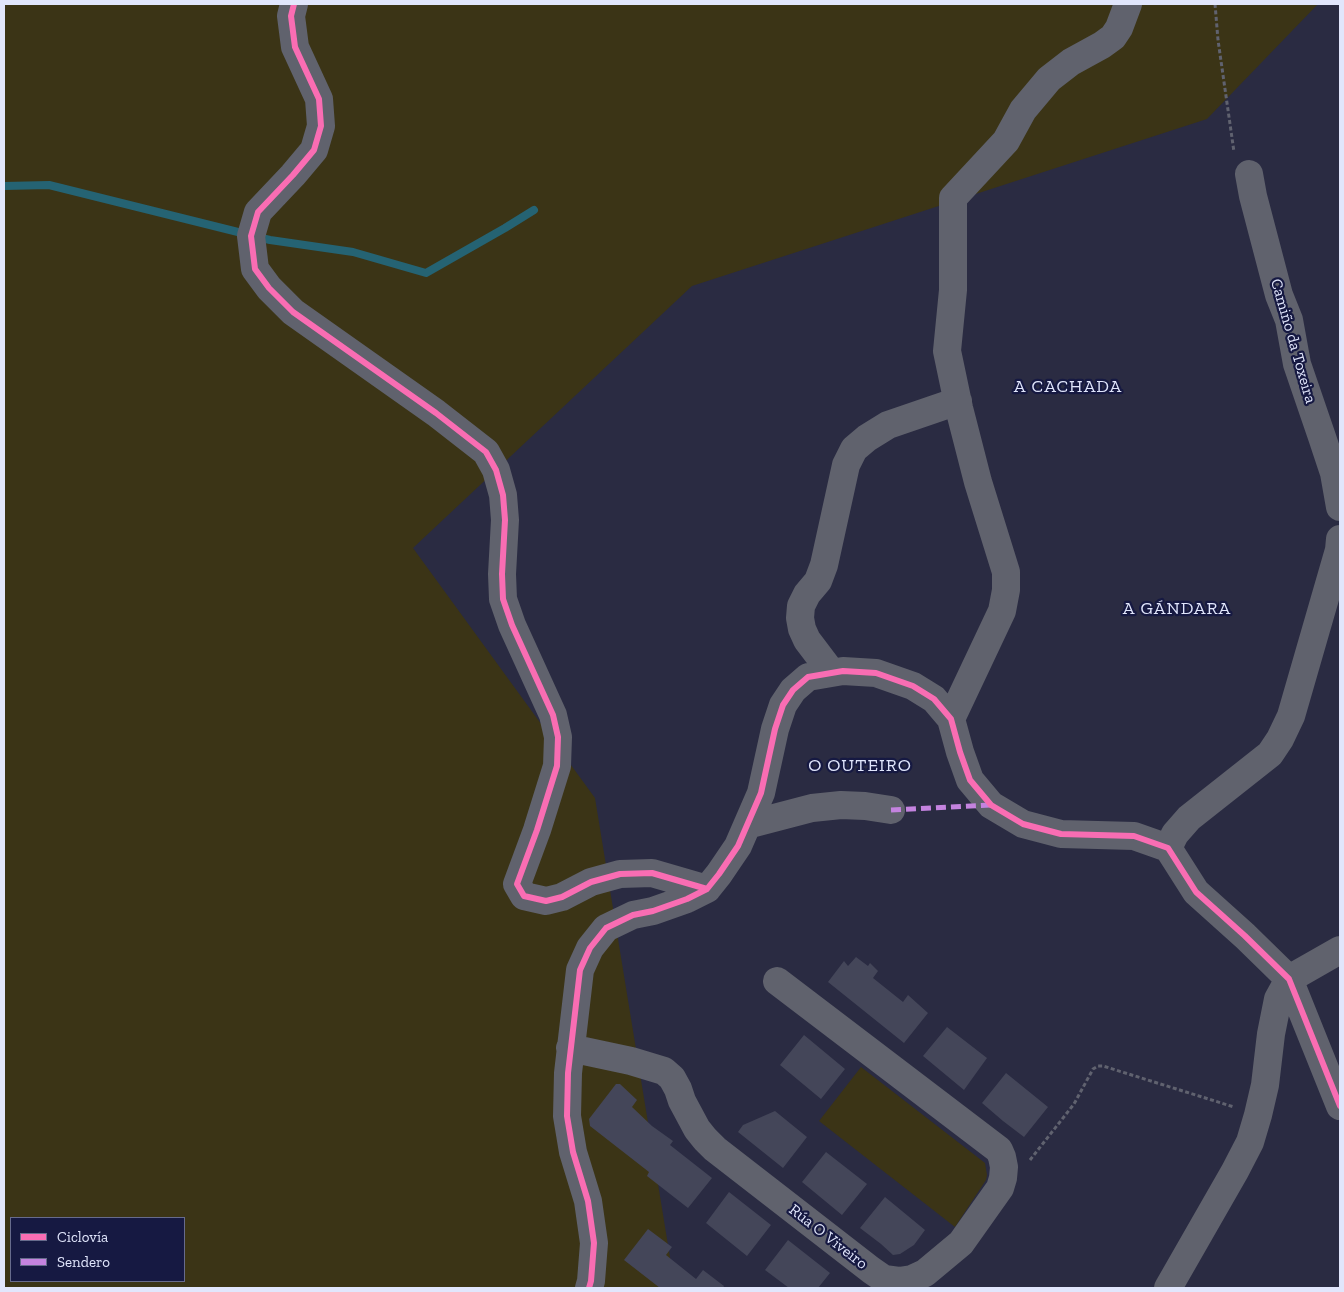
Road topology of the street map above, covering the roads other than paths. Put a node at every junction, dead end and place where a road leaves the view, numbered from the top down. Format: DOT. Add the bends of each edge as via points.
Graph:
graph roads {
  1 [pos="294,4"];
  2 [pos="1128,4"];
  3 [pos="1242,165"];
  4 [pos="958,401"];
  5 [pos="1340,507"];
  6 [pos="1340,539"];
  7 [pos="832,673"];
  8 [pos="952,719"];
  9 [pos="890,810"];
  10 [pos="747,825"];
  11 [pos="1168,848"];
  12 [pos="707,889"];
  13 [pos="1340,950"];
  14 [pos="1289,979"];
  15 [pos="777,981"];
  16 [pos="570,1048"];
  17 [pos="1340,1106"];
  18 [pos="596,1286"];
  19 [pos="1168,1288"];
  1 -- 12 [label="street" via="291,16 295,46 319,99 321,126 314,150 258,212 251,236 255,269 293,312 436,413 486,452 496,470 505,520 503,599 553,715 558,737 557,766 538,830 517,884 524,896 546,901 620,874 652,873"];
  2 -- 4 [label="street" via="1113,37 1049,78 1023,110 1006,141 953,198 953,290 948,350"];
  3 -- 5 [label="street, Camiño da Toxeira" via="1289,320 1296,364 1334,473"];
  4 -- 7 [label="street" via="888,425 854,449 846,465 824,565 818,581 801,606 800,618 807,640"];
  4 -- 8 [label="street" via="978,482 1006,572 1006,590 1002,611"];
  6 -- 11 [label="street" via="1291,716 1280,739 1270,754 1189,818"];
  7 -- 8 [label="street" via="876,673 913,686 934,699"];
  7 -- 10 [label="street" via="808,677 793,690 783,705 761,793"];
  8 -- 11 [label="street" via="970,780 992,805 1023,824 1062,834 1134,836"];
  9 -- 10 [label="street" via="841,804"];
  10 -- 12 [label="street" via="738,846"];
  11 -- 14 [label="street" via="1196,892"];
  12 -- 16 [label="street" via="606,928 590,948 580,970"];
  13 -- 14 [label="street"];
  14 -- 17 [label="street"];
  14 -- 19 [label="street" via="1278,999 1265,1085 1250,1142"];
  15 -- 16 [label="street, Rúa O Viveiro" via="999,1150 1004,1166 1000,1188 961,1243 912,1279 884,1278 871,1270 715,1149 696,1129 672,1078 664,1071"];
  16 -- 18 [label="street" via="567,1116 572,1152 588,1201"];
}
